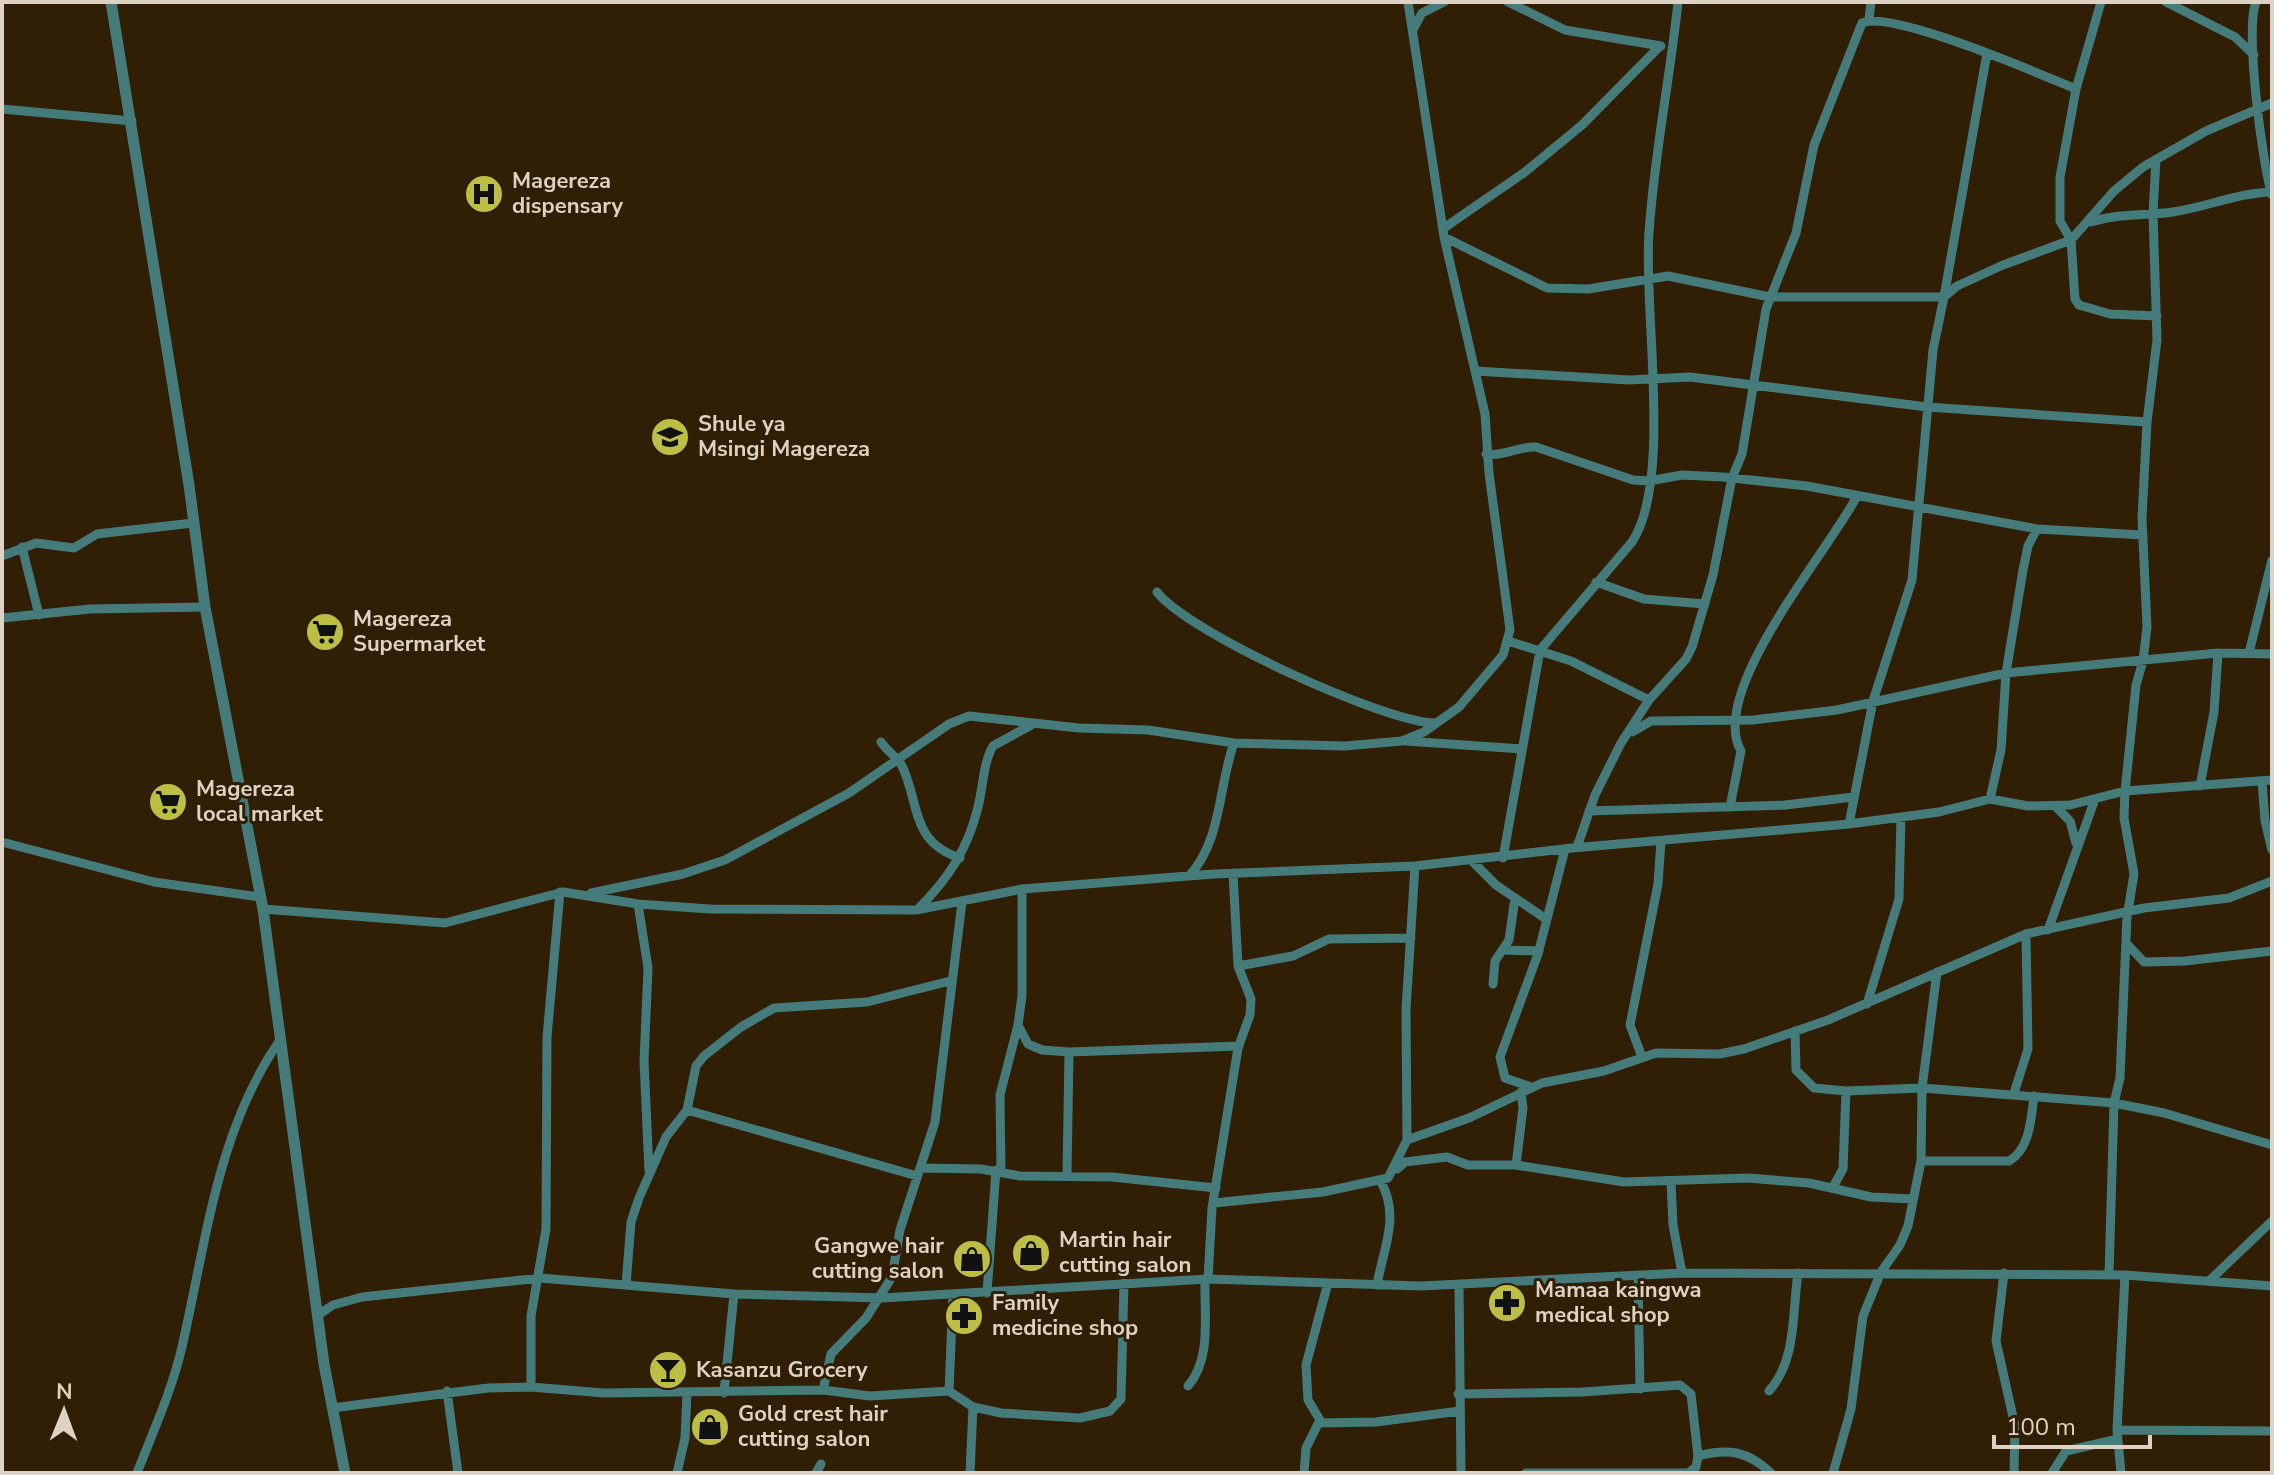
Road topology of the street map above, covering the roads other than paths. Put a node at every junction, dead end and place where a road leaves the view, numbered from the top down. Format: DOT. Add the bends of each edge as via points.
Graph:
graph roads {
  1 [pos="111,2"];
  2 [pos="1408,2"];
  3 [pos="1444,2"];
  4 [pos="1508,2"];
  5 [pos="1678,2"];
  6 [pos="1871,2"];
  7 [pos="2101,2"];
  8 [pos="2166,2"];
  9 [pos="2256,2"];
  10 [pos="1527,7"];
  11 [pos="1869,20"];
  12 [pos="1413,36"];
  13 [pos="1660,46"];
  14 [pos="1672,49"];
  15 [pos="1987,53"];
  16 [pos="2256,58"];
  17 [pos="2076,89"];
  18 [pos="2272,103"];
  19 [pos="2,109"];
  20 [pos="2259,109"];
  21 [pos="132,121"];
  22 [pos="2156,159"];
  23 [pos="2272,193"];
  24 [pos="2153,213"];
  25 [pos="2089,222"];
  26 [pos="1444,233"];
  27 [pos="2071,240"];
  28 [pos="1647,280"];
  29 [pos="1770,297"];
  30 [pos="1944,297"];
  31 [pos="2157,316"];
  32 [pos="1475,371"];
  33 [pos="1653,377"];
  34 [pos="1753,387"];
  35 [pos="1927,407"];
  36 [pos="2147,422"];
  37 [pos="1486,454"];
  38 [pos="1732,478"];
  39 [pos="1649,481"];
  40 [pos="1857,496"];
  41 [pos="1919,507"];
  42 [pos="193,523"];
  43 [pos="2037,529"];
  44 [pos="2143,535"];
  45 [pos="22,547"];
  46 [pos="2,556"];
  47 [pos="2272,560"];
  48 [pos="1596,582"];
  49 [pos="1157,592"];
  50 [pos="1705,604"];
  51 [pos="205,607"];
  52 [pos="39,615"];
  53 [pos="2,618"];
  54 [pos="1508,641"];
  55 [pos="1540,650"];
  56 [pos="2218,653"];
  57 [pos="2249,653"];
  58 [pos="2272,654"];
  59 [pos="2143,661"];
  60 [pos="2006,673"];
  61 [pos="1649,700"];
  62 [pos="1873,701"];
  63 [pos="1732,721"];
  64 [pos="1036,723"];
  65 [pos="1436,723"];
  66 [pos="1402,741"];
  67 [pos="881,742"];
  68 [pos="1234,743"];
  69 [pos="1621,743"];
  70 [pos="1522,749"];
  71 [pos="899,761"];
  72 [pos="2267,780"];
  73 [pos="2200,786"];
  74 [pos="2125,791"];
  75 [pos="1854,797"];
  76 [pos="1990,799"];
  77 [pos="2095,799"];
  78 [pos="2055,806"];
  79 [pos="1730,807"];
  80 [pos="1589,811"];
  81 [pos="1901,817"];
  82 [pos="1849,824"];
  83 [pos="1661,841"];
  84 [pos="2,842"];
  85 [pos="2076,845"];
  86 [pos="1577,847"];
  87 [pos="1565,849"];
  88 [pos="2272,850"];
  89 [pos="960,858"];
  90 [pos="1503,858"];
  91 [pos="1472,861"];
  92 [pos="1415,866"];
  93 [pos="1233,873"];
  94 [pos="1189,876"];
  95 [pos="2272,881"];
  96 [pos="1022,889"];
  97 [pos="560,892"];
  98 [pos="589,894"];
  99 [pos="1515,898"];
  100 [pos="962,902"];
  101 [pos="261,903"];
  102 [pos="638,904"];
  103 [pos="916,910"];
  104 [pos="2128,912"];
  105 [pos="1546,919"];
  106 [pos="2048,930"];
  107 [pos="2026,934"];
  108 [pos="1411,938"];
  109 [pos="2127,944"];
  110 [pos="1503,950"];
  111 [pos="1539,951"];
  112 [pos="2272,951"];
  113 [pos="1238,966"];
  114 [pos="1937,972"];
  115 [pos="950,981"];
  116 [pos="1493,984"];
  117 [pos="1867,1004"];
  118 [pos="1018,1025"];
  119 [pos="1795,1031"];
  120 [pos="280,1040"];
  121 [pos="1239,1046"];
  122 [pos="1069,1052"];
  123 [pos="1642,1057"];
  124 [pos="1922,1088"];
  125 [pos="1526,1089"];
  126 [pos="1846,1091"];
  127 [pos="2014,1093"];
  128 [pos="2034,1096"];
  129 [pos="2114,1103"];
  130 [pos="687,1110"];
  131 [pos="1407,1140"];
  132 [pos="2272,1145"];
  133 [pos="1921,1161"];
  134 [pos="1516,1165"];
  135 [pos="999,1170"];
  136 [pos="919,1172"];
  137 [pos="1393,1173"];
  138 [pos="649,1174"];
  139 [pos="1067,1175"];
  140 [pos="1380,1180"];
  141 [pos="1671,1182"];
  142 [pos="1833,1187"];
  143 [pos="1216,1188"];
  144 [pos="1913,1199"];
  145 [pos="1214,1203"];
  146 [pos="2272,1221"];
  147 [pos="1881,1272"];
  148 [pos="1682,1273"];
  149 [pos="1798,1273"];
  150 [pos="2004,1273"];
  151 [pos="2109,1275"];
  152 [pos="2125,1275"];
  153 [pos="1638,1276"];
  154 [pos="540,1278"];
  155 [pos="1207,1280"];
  156 [pos="2209,1281"];
  157 [pos="1124,1283"];
  158 [pos="1328,1283"];
  159 [pos="626,1285"];
  160 [pos="1377,1285"];
  161 [pos="1459,1285"];
  162 [pos="2272,1286"];
  163 [pos="987,1293"];
  164 [pos="734,1294"];
  165 [pos="953,1295"];
  166 [pos="882,1298"];
  167 [pos="318,1315"];
  168 [pos="1188,1386"];
  169 [pos="531,1387"];
  170 [pos="1640,1389"];
  171 [pos="823,1390"];
  172 [pos="447,1391"];
  173 [pos="949,1391"];
  174 [pos="1769,1391"];
  175 [pos="687,1393"];
  176 [pos="724,1393"];
  177 [pos="1458,1394"];
  178 [pos="973,1407"];
  179 [pos="332,1408"];
  180 [pos="1460,1411"];
  181 [pos="1320,1423"];
  182 [pos="2272,1431"];
  183 [pos="2118,1434"];
  184 [pos="1698,1456"];
  185 [pos="137,1473"];
  186 [pos="345,1473"];
  187 [pos="458,1473"];
  188 [pos="677,1473"];
  189 [pos="970,1473"];
  190 [pos="1304,1473"];
  191 [pos="1461,1473"];
  192 [pos="1526,1473"];
  193 [pos="1771,1473"];
  194 [pos="1833,1473"];
  195 [pos="2014,1473"];
  196 [pos="2052,1473"];
  197 [pos="2121,1473"];
  1 -- 21 [label="street"];
  2 -- 12 [label="street"];
  3 -- 12 [label="street" via="1417,18"];
  4 -- 10 [label="street"];
  5 -- 14 [label="street"];
  6 -- 11 [label="street"];
  7 -- 17 [label="street"];
  8 -- 16 [label="street" via="2235,37"];
  9 -- 16 [label="street"];
  10 -- 13 [label="street" via="1581,34"];
  11 -- 15 [label="street"];
  11 -- 29 [label="street" via="1855,36 1822,121 1796,233"];
  12 -- 26 [label="street"];
  13 -- 14 [label="street"];
  13 -- 26 [label="street" via="1582,125"];
  14 -- 28 [label="street" via="1656,150"];
  15 -- 17 [label="street"];
  15 -- 30 [label="street"];
  16 -- 20 [label="street"];
  17 -- 27 [label="street" via="2058,203 2060,221"];
  18 -- 20 [label="street"];
  19 -- 21 [label="street"];
  20 -- 22 [label="street"];
  20 -- 23 [label="street"];
  21 -- 42 [label="street"];
  22 -- 24 [label="street"];
  22 -- 25 [label="street" via="2114,191"];
  23 -- 24 [label="street" via="2250,192"];
  24 -- 25 [label="street"];
  24 -- 31 [label="street"];
  25 -- 27 [label="street"];
  26 -- 28 [label="street" via="1547,288 1588,289"];
  26 -- 32 [label="street"];
  27 -- 30 [label="street" via="2003,265"];
  27 -- 31 [label="street" via="2079,305 2110,314"];
  28 -- 29 [label="street" via="1685,278"];
  28 -- 33 [label="street"];
  29 -- 30 [label="street"];
  29 -- 34 [label="street"];
  30 -- 35 [label="street"];
  31 -- 36 [label="street"];
  32 -- 33 [label="street"];
  32 -- 37 [label="street" via="1485,414"];
  33 -- 34 [label="street"];
  33 -- 39 [label="street"];
  34 -- 35 [label="street"];
  34 -- 38 [label="street" via="1742,454"];
  35 -- 36 [label="street"];
  35 -- 41 [label="street"];
  36 -- 44 [label="street"];
  37 -- 39 [label="street" via="1536,447 1622,478"];
  37 -- 54 [label="street"];
  38 -- 39 [label="street" via="1682,475"];
  38 -- 40 [label="street"];
  38 -- 50 [label="street"];
  39 -- 48 [label="street" via="1638,533"];
  40 -- 41 [label="street"];
  40 -- 63 [label="street" via="1766,637"];
  41 -- 43 [label="street"];
  41 -- 62 [label="street" via="1907,601"];
  42 -- 45 [label="street" via="97,534 74,548 36,543"];
  42 -- 51 [label="street"];
  43 -- 44 [label="street"];
  43 -- 60 [label="street" via="2026,556"];
  44 -- 59 [label="street"];
  45 -- 46 [label="street"];
  45 -- 52 [label="street"];
  47 -- 57 [label="street"];
  48 -- 50 [label="street" via="1644,599"];
  48 -- 55 [label="street"];
  49 -- 65 [label="street" via="1214,631 1332,694 1418,723"];
  50 -- 61 [label="street" via="1686,659"];
  51 -- 52 [label="street"];
  51 -- 101 [label="street"];
  52 -- 53 [label="street"];
  54 -- 55 [label="street"];
  54 -- 65 [label="street" via="1482,682"];
  55 -- 61 [label="street"];
  55 -- 70 [label="street"];
  56 -- 57 [label="street"];
  56 -- 59 [label="street"];
  56 -- 73 [label="street"];
  57 -- 58 [label="street"];
  59 -- 60 [label="street"];
  59 -- 74 [label="street" via="2137,674"];
  60 -- 62 [label="street"];
  60 -- 76 [label="street" via="2001,750"];
  61 -- 69 [label="street"];
  62 -- 63 [label="street"];
  62 -- 75 [label="street"];
  63 -- 69 [label="street" via="1651,721"];
  63 -- 79 [label="street" via="1741,751"];
  64 -- 68 [label="street" via="1148,730"];
  64 -- 71 [label="street" via="969,716 949,724"];
  64 -- 89 [label="street" via="1003,738 990,751"];
  65 -- 66 [label="street"];
  66 -- 68 [label="street" via="1345,746"];
  66 -- 70 [label="street"];
  67 -- 71 [label="street"];
  68 -- 94 [label="street" via="1205,859"];
  69 -- 80 [label="street"];
  70 -- 90 [label="street"];
  71 -- 89 [label="street" via="926,835"];
  71 -- 98 [label="street" via="725,860"];
  72 -- 73 [label="street"];
  72 -- 88 [label="street" via="2265,821"];
  73 -- 74 [label="street"];
  74 -- 77 [label="street"];
  74 -- 104 [label="street" via="2124,818 2134,863"];
  75 -- 79 [label="street"];
  75 -- 82 [label="street"];
  76 -- 78 [label="street"];
  76 -- 81 [label="street"];
  77 -- 78 [label="street"];
  77 -- 85 [label="street"];
  78 -- 85 [label="street" via="2070,821"];
  79 -- 80 [label="street"];
  80 -- 86 [label="street"];
  81 -- 82 [label="street"];
  81 -- 117 [label="street" via="1899,899"];
  82 -- 83 [label="street"];
  83 -- 86 [label="street"];
  83 -- 123 [label="street" via="1658,884 1630,1025"];
  84 -- 101 [label="street" via="154,882"];
  85 -- 106 [label="street" via="2070,877"];
  86 -- 87 [label="street"];
  87 -- 90 [label="street"];
  87 -- 105 [label="street"];
  89 -- 103 [label="street"];
  90 -- 91 [label="street"];
  91 -- 92 [label="street"];
  91 -- 99 [label="street"];
  92 -- 93 [label="street"];
  92 -- 108 [label="street"];
  93 -- 94 [label="street"];
  93 -- 113 [label="street"];
  94 -- 96 [label="street"];
  95 -- 104 [label="street" via="2229,898"];
  96 -- 100 [label="street"];
  96 -- 118 [label="street"];
  97 -- 98 [label="street"];
  97 -- 101 [label="street" via="445,923"];
  97 -- 154 [label="street" via="548,1022 546,1229"];
  98 -- 102 [label="street"];
  99 -- 105 [label="street"];
  99 -- 110 [label="street"];
  100 -- 103 [label="street"];
  100 -- 115 [label="street"];
  101 -- 120 [label="street"];
  102 -- 103 [label="street" via="786,912"];
  102 -- 138 [label="street" via="648,980 644,1061"];
  104 -- 106 [label="street"];
  104 -- 109 [label="street"];
  105 -- 111 [label="street"];
  106 -- 107 [label="street"];
  107 -- 114 [label="street"];
  107 -- 127 [label="street" via="2028,1049"];
  108 -- 113 [label="street" via="1329,939 1293,956"];
  108 -- 131 [label="street"];
  109 -- 112 [label="street" via="2144,962"];
  109 -- 129 [label="street"];
  110 -- 111 [label="street"];
  110 -- 116 [label="street" via="1495,961"];
  111 -- 125 [label="street" via="1500,1057 1505,1078"];
  113 -- 121 [label="street" via="1251,999"];
  114 -- 117 [label="street"];
  114 -- 124 [label="street"];
  115 -- 130 [label="street" via="867,1002 762,1013 696,1066"];
  115 -- 136 [label="street" via="935,1122"];
  117 -- 119 [label="street"];
  118 -- 122 [label="street" via="1028,1044"];
  118 -- 135 [label="street" via="1000,1095"];
  119 -- 123 [label="street" via="1732,1052"];
  119 -- 126 [label="street" via="1796,1070 1807,1086"];
  120 -- 167 [label="street"];
  120 -- 185 [label="street" via="238,1124 217,1181 182,1348"];
  121 -- 122 [label="street"];
  121 -- 143 [label="street"];
  122 -- 139 [label="street"];
  123 -- 125 [label="street"];
  124 -- 126 [label="street"];
  124 -- 127 [label="street"];
  124 -- 133 [label="street"];
  125 -- 131 [label="street" via="1469,1118"];
  125 -- 134 [label="street"];
  126 -- 142 [label="street" via="1843,1169"];
  127 -- 128 [label="street"];
  128 -- 129 [label="street"];
  128 -- 133 [label="street" via="2024,1147 2017,1157"];
  129 -- 132 [label="street"];
  129 -- 151 [label="street"];
  130 -- 136 [label="street"];
  130 -- 138 [label="street" via="666,1137"];
  131 -- 137 [label="street"];
  133 -- 144 [label="street"];
  134 -- 137 [label="street" via="1468,1165 1439,1157 1405,1162"];
  134 -- 141 [label="street" via="1624,1182"];
  135 -- 136 [label="street"];
  135 -- 139 [label="street" via="1020,1176"];
  135 -- 163 [label="street"];
  136 -- 166 [label="street"];
  137 -- 140 [label="street"];
  138 -- 159 [label="street" via="631,1222"];
  139 -- 143 [label="street"];
  140 -- 145 [label="street" via="1323,1192"];
  140 -- 160 [label="street" via="1391,1237"];
  141 -- 142 [label="street" via="1731,1177"];
  141 -- 148 [label="street"];
  142 -- 144 [label="street" via="1871,1197"];
  143 -- 145 [label="street"];
  144 -- 147 [label="street" via="1900,1245"];
  145 -- 155 [label="street"];
  146 -- 156 [label="street"];
  147 -- 149 [label="street"];
  147 -- 150 [label="street"];
  147 -- 194 [label="street" via="1862,1321 1851,1409"];
  148 -- 149 [label="street"];
  148 -- 153 [label="street"];
  149 -- 174 [label="street" via="1789,1352"];
  150 -- 151 [label="street"];
  150 -- 195 [label="street" via="1996,1341 2015,1426"];
  151 -- 152 [label="street"];
  152 -- 156 [label="street"];
  152 -- 183 [label="street"];
  153 -- 161 [label="street"];
  153 -- 170 [label="street"];
  154 -- 159 [label="street"];
  154 -- 167 [label="street" via="362,1297"];
  154 -- 169 [label="street" via="531,1316"];
  155 -- 157 [label="street"];
  155 -- 158 [label="street"];
  155 -- 168 [label="street" via="1204,1346 1198,1372"];
  156 -- 162 [label="street"];
  157 -- 163 [label="street"];
  157 -- 178 [label="street" via="1122,1392 1116,1406 1092,1417 1070,1418"];
  158 -- 160 [label="street"];
  158 -- 181 [label="street" via="1306,1365 1308,1400"];
  159 -- 164 [label="street"];
  160 -- 161 [label="street"];
  161 -- 177 [label="street"];
  163 -- 165 [label="street"];
  164 -- 166 [label="street"];
  164 -- 176 [label="street"];
  165 -- 166 [label="street"];
  165 -- 173 [label="street"];
  166 -- 171 [label="street" via="831,1354"];
  167 -- 179 [label="street"];
  169 -- 172 [label="street"];
  169 -- 175 [label="street"];
  170 -- 177 [label="street"];
  170 -- 184 [label="street" via="1680,1385 1689,1390"];
  171 -- 173 [label="street" via="870,1396"];
  171 -- 176 [label="street"];
  172 -- 179 [label="street"];
  172 -- 187 [label="street"];
  173 -- 178 [label="street"];
  175 -- 176 [label="street"];
  175 -- 188 [label="street"];
  177 -- 180 [label="street"];
  178 -- 189 [label="street"];
  179 -- 186 [label="street"];
  180 -- 181 [label="street"];
  180 -- 191 [label="street"];
  181 -- 190 [label="street" via="1306,1448"];
  182 -- 183 [label="street"];
  183 -- 196 [label="street" via="2066,1451"];
  183 -- 197 [label="street"];
  184 -- 192 [label="street" via="1688,1473"];
  184 -- 193 [label="street" via="1731,1450"];
}
